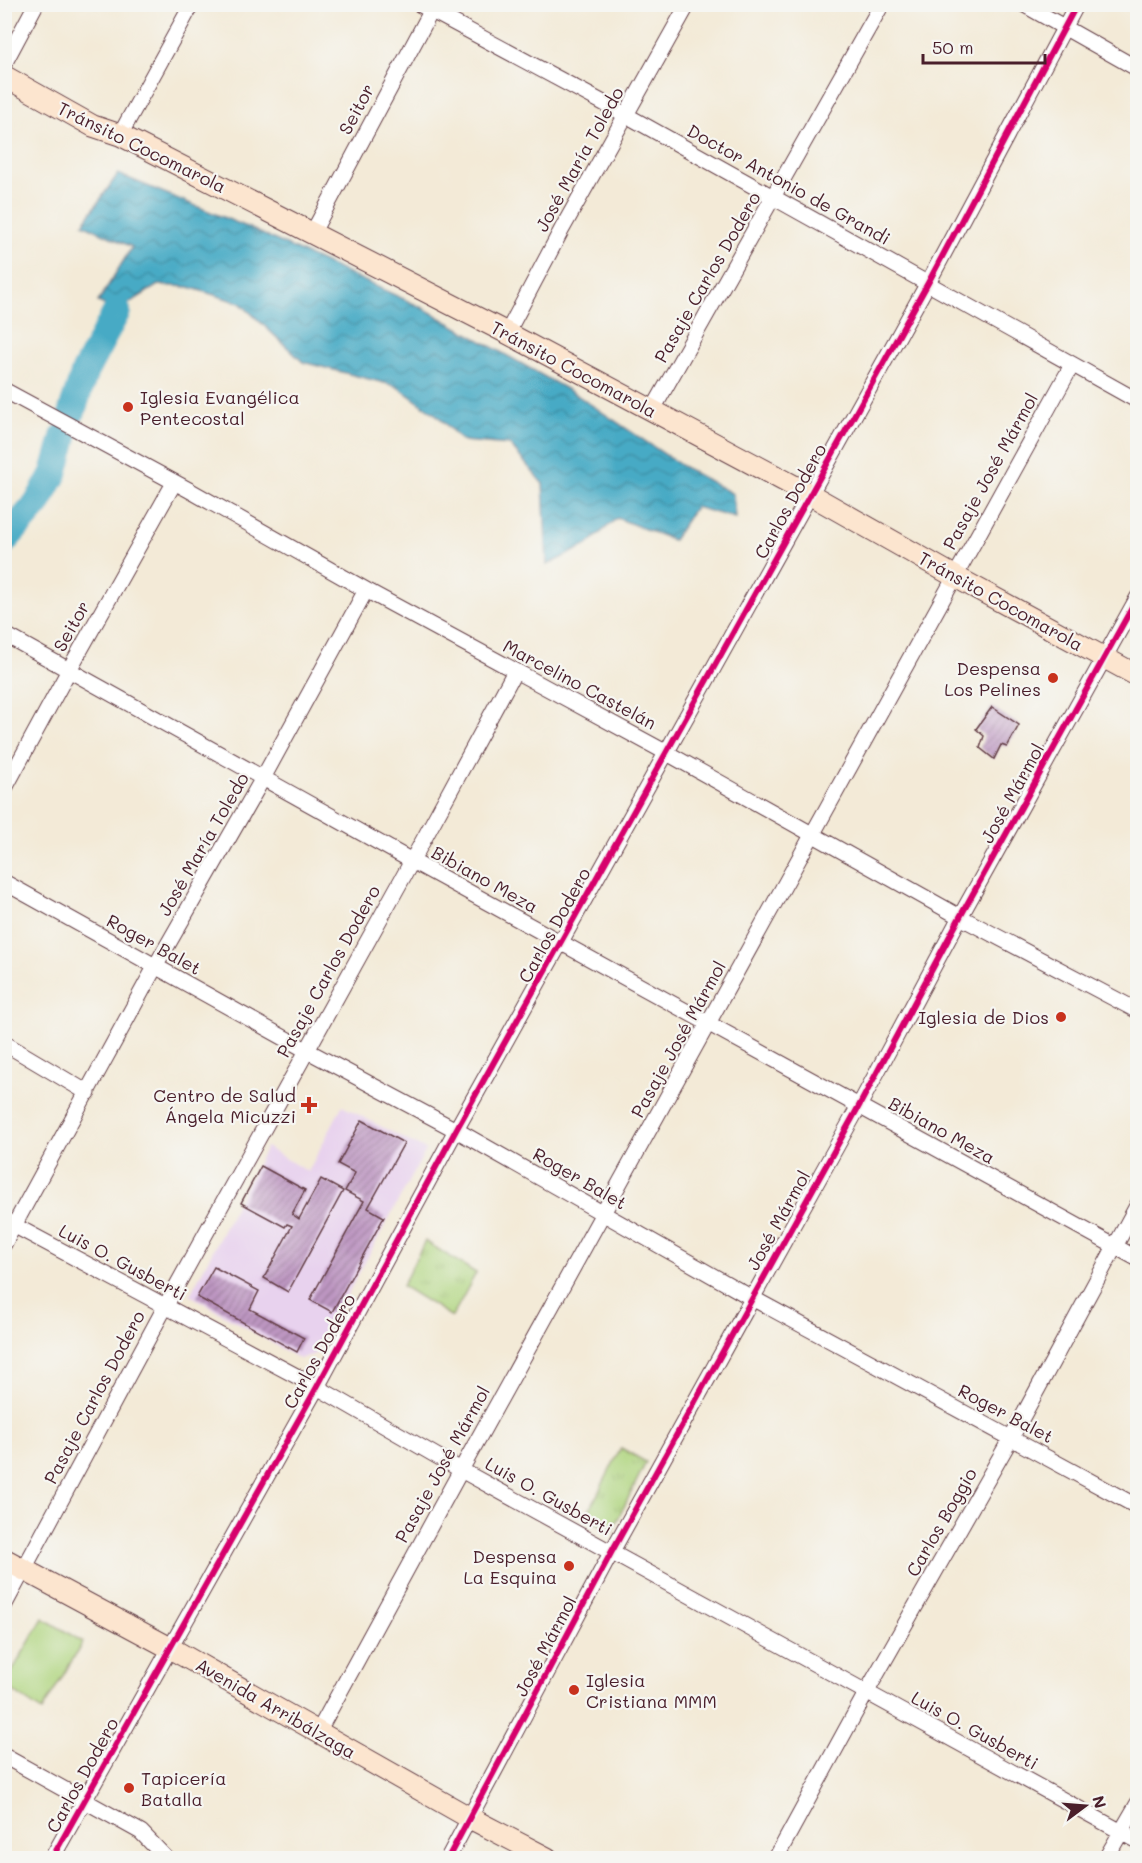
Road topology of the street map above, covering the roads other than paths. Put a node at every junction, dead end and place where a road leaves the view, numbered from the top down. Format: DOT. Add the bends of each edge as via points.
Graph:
graph roads {
  1 [pos="36,4"];
  2 [pos="192,4"];
  3 [pos="688,4"];
  4 [pos="882,4"];
  5 [pos="1023,4"];
  6 [pos="1077,4"];
  7 [pos="428,7"];
  8 [pos="1064,27"];
  9 [pos="4,64"];
  10 [pos="1137,69"];
  11 [pos="4,76"];
  12 [pos="626,115"];
  13 [pos="120,135"];
  14 [pos="774,198"];
  15 [pos="313,232"];
  16 [pos="928,283"];
  17 [pos="507,333"];
  18 [pos="1072,365"];
  19 [pos="4,390"];
  20 [pos="1137,401"];
  21 [pos="652,411"];
  22 [pos="174,483"];
  23 [pos="811,495"];
  24 [pos="954,576"];
  25 [pos="366,590"];
  26 [pos="1137,597"];
  27 [pos="4,634"];
  28 [pos="1105,657"];
  29 [pos="69,670"];
  30 [pos="514,671"];
  31 [pos="1137,676"];
  32 [pos="667,753"];
  33 [pos="263,778"];
  34 [pos="4,790"];
  35 [pos="813,834"];
  36 [pos="412,861"];
  37 [pos="4,882"];
  38 [pos="960,917"];
  39 [pos="561,942"];
  40 [pos="155,967"];
  41 [pos="1137,1011"];
  42 [pos="709,1024"];
  43 [pos="4,1044"];
  44 [pos="306,1050"];
  45 [pos="88,1093"];
  46 [pos="859,1106"];
  47 [pos="456,1130"];
  48 [pos="1137,1204"];
  49 [pos="603,1214"];
  50 [pos="10,1223"];
  51 [pos="4,1244"];
  52 [pos="1113,1247"];
  53 [pos="1137,1259"];
  54 [pos="752,1298"];
  55 [pos="165,1307"];
  56 [pos="317,1387"];
  57 [pos="1011,1438"];
  58 [pos="461,1470"];
  59 [pos="1137,1507"];
  60 [pos="611,1553"];
  61 [pos="4,1559"];
  62 [pos="24,1571"];
  63 [pos="4,1606"];
  64 [pos="170,1648"];
  65 [pos="866,1693"];
  66 [pos="318,1732"];
  67 [pos="4,1756"];
  68 [pos="86,1801"];
  69 [pos="1137,1803"];
  70 [pos="471,1818"];
  71 [pos="1121,1832"];
  72 [pos="1137,1841"];
  73 [pos="52,1858"];
  74 [pos="166,1858"];
  75 [pos="448,1858"];
  76 [pos="547,1858"];
  77 [pos="776,1858"];
  78 [pos="1107,1858"];
  1 -- 9 [label="street"];
  2 -- 13 [label="street"];
  3 -- 12 [label="street, José María Toledo"];
  4 -- 14 [label="street, Pasaje Carlos Dodero"];
  5 -- 8 [label="street"];
  6 -- 8 [label="street, Carlos Dodero"];
  7 -- 12 [label="street, Doctor Antonio de Grandi"];
  7 -- 15 [label="street, Seitor"];
  8 -- 10 [label="street"];
  8 -- 16 [label="street, Carlos Dodero"];
  11 -- 13 [label="street, Tránsito Cocomarola" via="93,126"];
  12 -- 14 [label="street, Doctor Antonio de Grandi"];
  12 -- 17 [label="street, José María Toledo"];
  13 -- 15 [label="street, Tránsito Cocomarola"];
  14 -- 16 [label="street, Doctor Antonio de Grandi"];
  14 -- 21 [label="street, Pasaje Carlos Dodero"];
  15 -- 17 [label="street, Tránsito Cocomarola"];
  16 -- 18 [label="street, Doctor Antonio de Grandi"];
  16 -- 23 [label="street, Carlos Dodero"];
  17 -- 21 [label="street, Tránsito Cocomarola"];
  18 -- 20 [label="street, Doctor Antonio de Grandi"];
  18 -- 24 [label="street, Pasaje José Mármol"];
  19 -- 22 [label="street, Marcelino Castelán"];
  21 -- 23 [label="street, Tránsito Cocomarola"];
  22 -- 25 [label="street, Marcelino Castelán"];
  22 -- 29 [label="street, Seitor"];
  23 -- 24 [label="street, Tránsito Cocomarola"];
  23 -- 32 [label="street, Carlos Dodero"];
  24 -- 28 [label="street, Tránsito Cocomarola"];
  24 -- 35 [label="street, Pasaje José Mármol"];
  25 -- 30 [label="street, Marcelino Castelán"];
  25 -- 33 [label="street, José María Toledo"];
  26 -- 28 [label="street, José Mármol"];
  27 -- 29 [label="street, Bibiano Meza"];
  28 -- 31 [label="street, Tránsito Cocomarola"];
  28 -- 38 [label="street, José Mármol"];
  29 -- 33 [label="street, Bibiano Meza"];
  29 -- 34 [label="street, Seitor"];
  30 -- 32 [label="street, Marcelino Castelán"];
  30 -- 36 [label="street, Pasaje Carlos Dodero"];
  32 -- 35 [label="street, Marcelino Castelán"];
  32 -- 39 [label="street, Carlos Dodero"];
  33 -- 36 [label="street, Bibiano Meza"];
  33 -- 40 [label="street, José María Toledo"];
  35 -- 38 [label="street, Marcelino Castelán"];
  35 -- 42 [label="street, Pasaje José Mármol"];
  36 -- 39 [label="street, Bibiano Meza"];
  36 -- 44 [label="street, Pasaje Carlos Dodero"];
  37 -- 40 [label="street, Roger Balet"];
  38 -- 41 [label="street, Marcelino Castelán"];
  38 -- 46 [label="street, José Mármol"];
  39 -- 42 [label="street, Bibiano Meza"];
  39 -- 47 [label="street, Carlos Dodero"];
  40 -- 44 [label="street, Roger Balet"];
  40 -- 45 [label="street, José María Toledo"];
  42 -- 46 [label="street, Bibiano Meza"];
  42 -- 49 [label="street, Pasaje José Mármol"];
  43 -- 45 [label="street"];
  44 -- 47 [label="street, Roger Balet"];
  44 -- 55 [label="street, Pasaje Carlos Dodero"];
  45 -- 50 [label="street, José María Toledo"];
  46 -- 52 [label="street, Bibiano Meza"];
  46 -- 54 [label="street, José Mármol"];
  47 -- 49 [label="street, Roger Balet"];
  47 -- 56 [label="street, Carlos Dodero"];
  48 -- 52 [label="street, Carlos Boggio"];
  49 -- 54 [label="street, Roger Balet"];
  49 -- 58 [label="street, Pasaje José Mármol"];
  50 -- 51 [label="street, José María Toledo"];
  50 -- 55 [label="street, Luis O. Gusberti"];
  52 -- 53 [label="street, Bibiano Meza"];
  52 -- 57 [label="street, Carlos Boggio"];
  54 -- 57 [label="street, Roger Balet"];
  54 -- 60 [label="street, José Mármol"];
  55 -- 56 [label="street, Luis O. Gusberti"];
  55 -- 62 [label="street, Pasaje Carlos Dodero"];
  56 -- 58 [label="street, Luis O. Gusberti"];
  56 -- 64 [label="street, Carlos Dodero"];
  57 -- 59 [label="street, Roger Balet"];
  57 -- 65 [label="street, Carlos Boggio"];
  58 -- 60 [label="street, Luis O. Gusberti"];
  58 -- 66 [label="street, Pasaje José Mármol"];
  60 -- 65 [label="street, Luis O. Gusberti"];
  60 -- 70 [label="street, José Mármol"];
  61 -- 62 [label="street, Avenida Arribálzaga"];
  62 -- 63 [label="street, Pasaje Carlos Dodero"];
  62 -- 64 [label="street, Avenida Arribálzaga"];
  64 -- 66 [label="street, Avenida Arribálzaga"];
  64 -- 68 [label="street, Carlos Dodero"];
  65 -- 71 [label="street, Luis O. Gusberti"];
  65 -- 77 [label="street, Carlos Boggio"];
  66 -- 70 [label="street, Avenida Arribálzaga"];
  67 -- 68 [label="street"];
  68 -- 73 [label="street, Carlos Dodero"];
  68 -- 74 [label="street" via="141,1832"];
  69 -- 71 [label="street"];
  70 -- 75 [label="street, José Mármol"];
  70 -- 76 [label="street, Avenida Arribálzaga"];
  71 -- 72 [label="street, Luis O. Gusberti"];
  71 -- 78 [label="street"];
}
